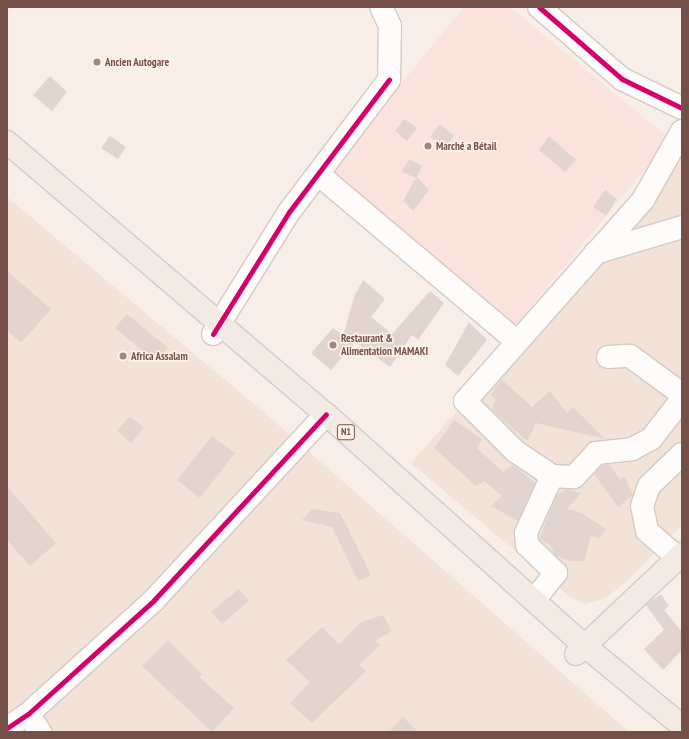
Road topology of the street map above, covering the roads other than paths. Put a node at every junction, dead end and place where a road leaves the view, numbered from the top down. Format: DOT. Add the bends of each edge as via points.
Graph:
graph roads {
  1 [pos="381,7"];
  2 [pos="539,7"];
  3 [pos="682,108"];
  4 [pos="682,131"];
  5 [pos="7,142"];
  6 [pos="7,159"];
  7 [pos="318,174"];
  8 [pos="682,228"];
  9 [pos="595,253"];
  10 [pos="216,329"];
  11 [pos="516,341"];
  12 [pos="608,357"];
  13 [pos="682,394"];
  14 [pos="682,399"];
  15 [pos="322,419"];
  16 [pos="651,439"];
  17 [pos="679,456"];
  18 [pos="552,476"];
  19 [pos="680,556"];
  20 [pos="534,600"];
  21 [pos="581,650"];
  22 [pos="28,714"];
  23 [pos="682,726"];
  24 [pos="7,728"];
  25 [pos="40,732"];
  26 [pos="670,732"];
  1 -- 7 [label="street" via="390,26 389,80"];
  2 -- 3 [label="street" via="622,79"];
  4 -- 9 [label="street" via="643,200"];
  5 -- 10 [label="main road, N1"];
  6 -- 10 [label="main road, N1"];
  7 -- 10 [label="street" via="230,302"];
  7 -- 11 [label="street"];
  8 -- 9 [label="street"];
  9 -- 11 [label="street"];
  10 -- 15 [label="main road, N1"];
  11 -- 18 [label="street" via="465,401 516,451"];
  12 -- 13 [label="street" via="630,356"];
  14 -- 16 [label="street"];
  15 -- 20 [label="main road, N1"];
  15 -- 21 [label="main road, N1"];
  15 -- 22 [label="street" via="154,600"];
  16 -- 17 [label="street"];
  16 -- 18 [label="street" via="632,448 596,453 574,477"];
  17 -- 19 [label="street" via="649,486 642,506 647,531"];
  18 -- 20 [label="street" via="526,533 527,545 556,573"];
  19 -- 21 [label="main road"];
  20 -- 21 [label="main road, N1"];
  21 -- 23 [label="main road, N1"];
  21 -- 26 [label="main road, N1"];
  22 -- 24 [label="street"];
  22 -- 25 [label="street"];
}
